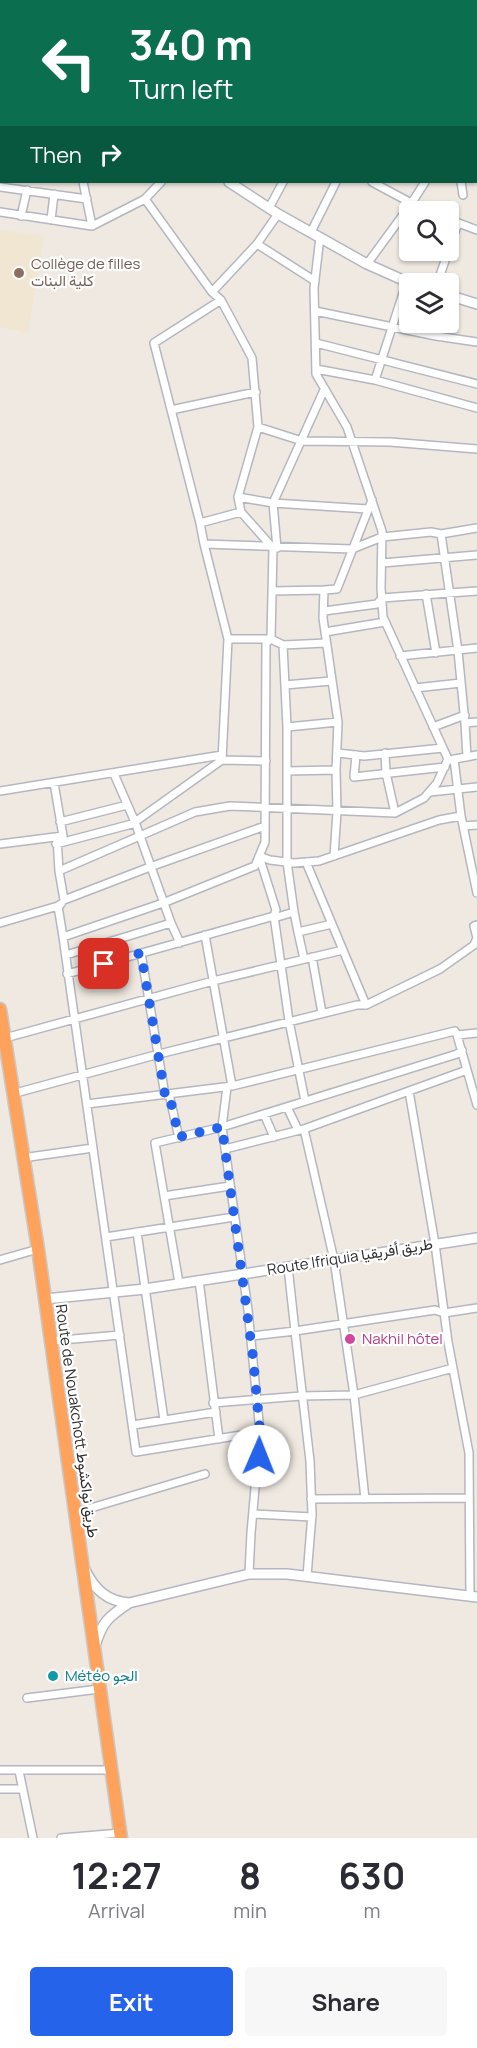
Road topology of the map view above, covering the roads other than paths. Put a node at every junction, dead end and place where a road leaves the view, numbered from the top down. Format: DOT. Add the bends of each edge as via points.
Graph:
graph roads {
  1 [pos="83,183"];
  2 [pos="160,183"];
  3 [pos="231,183"];
  4 [pos="282,183"];
  5 [pos="336,183"];
  6 [pos="374,183"];
  7 [pos="424,183"];
  8 [pos="461,183"];
  9 [pos="0,184"];
  10 [pos="27,190"];
  11 [pos="54,194"];
  12 [pos="463,195"];
  13 [pos="87,199"];
  14 [pos="145,199"];
  15 [pos="406,201"];
  16 [pos="413,201"];
  17 [pos="269,208"];
  18 [pos="0,213"];
  19 [pos="278,214"];
  20 [pos="21,216"];
  21 [pos="51,220"];
  22 [pos="399,220"];
  23 [pos="459,223"];
  24 [pos="92,226"];
  25 [pos="477,230"];
  26 [pos="315,235"];
  27 [pos="257,244"];
  28 [pos="367,264"];
  29 [pos="399,277"];
  30 [pos="315,281"];
  31 [pos="212,292"];
  32 [pos="459,299"];
  33 [pos="221,300"];
  34 [pos="477,304"];
  35 [pos="399,308"];
  36 [pos="315,311"];
  37 [pos="391,327"];
  38 [pos="477,342"];
  39 [pos="315,343"];
  40 [pos="382,358"];
  41 [pos="316,369"];
  42 [pos="375,380"];
  43 [pos="477,384"];
  44 [pos="324,390"];
  45 [pos="256,392"];
  46 [pos="477,408"];
  47 [pos="171,410"];
  48 [pos="258,427"];
  49 [pos="302,441"];
  50 [pos="353,443"];
  51 [pos="477,448"];
  52 [pos="238,497"];
  53 [pos="372,500"];
  54 [pos="273,503"];
  55 [pos="368,509"];
  56 [pos="241,512"];
  57 [pos="200,523"];
  58 [pos="477,528"];
  59 [pos="441,534"];
  60 [pos="382,537"];
  61 [pos="204,544"];
  62 [pos="275,548"];
  63 [pos="352,549"];
  64 [pos="477,555"];
  65 [pos="444,558"];
  66 [pos="382,562"];
  67 [pos="324,590"];
  68 [pos="272,591"];
  69 [pos="477,591"];
  70 [pos="450,592"];
  71 [pos="426,594"];
  72 [pos="382,598"];
  73 [pos="324,611"];
  74 [pos="385,622"];
  75 [pos="325,632"];
  76 [pos="228,639"];
  77 [pos="271,639"];
  78 [pos="326,643"];
  79 [pos="283,645"];
  80 [pos="477,648"];
  81 [pos="458,651"];
  82 [pos="436,653"];
  83 [pos="400,656"];
  84 [pos="331,681"];
  85 [pos="461,683"];
  86 [pos="285,685"];
  87 [pos="415,688"];
  88 [pos="465,719"];
  89 [pos="338,722"];
  90 [pos="477,722"];
  91 [pos="287,727"];
  92 [pos="433,727"];
  93 [pos="443,748"];
  94 [pos="338,753"];
  95 [pos="385,753"];
  96 [pos="356,755"];
  97 [pos="477,755"];
  98 [pos="468,757"];
  99 [pos="222,758"];
  100 [pos="266,761"];
  101 [pos="449,762"];
  102 [pos="336,770"];
  103 [pos="287,771"];
  104 [pos="386,773"];
  105 [pos="114,774"];
  106 [pos="54,783"];
  107 [pos="477,787"];
  108 [pos="458,790"];
  109 [pos="0,791"];
  110 [pos="430,792"];
  111 [pos="127,805"];
  112 [pos="266,808"];
  113 [pos="288,808"];
  114 [pos="337,812"];
  115 [pos="395,813"];
  116 [pos="461,816"];
  117 [pos="60,822"];
  118 [pos="135,822"];
  119 [pos="477,825"];
  120 [pos="265,826"];
  121 [pos="463,826"];
  122 [pos="139,837"];
  123 [pos="56,841"];
  124 [pos="0,844"];
  125 [pos="259,856"];
  126 [pos="334,856"];
  127 [pos="287,862"];
  128 [pos="306,862"];
  129 [pos="150,867"];
  130 [pos="59,871"];
  131 [pos="477,893"];
  132 [pos="64,900"];
  133 [pos="163,903"];
  134 [pos="58,906"];
  135 [pos="294,912"];
  136 [pos="274,917"];
  137 [pos="0,923"];
  138 [pos="171,923"];
  139 [pos="332,924"];
  140 [pos="477,925"];
  141 [pos="298,932"];
  142 [pos="205,935"];
  143 [pos="63,937"];
  144 [pos="180,942"];
  145 [pos="343,950"];
  146 [pos="141,953"];
  147 [pos="66,955"];
  148 [pos="312,957"];
  149 [pos="304,959"];
  150 [pos="280,964"];
  151 [pos="67,974"];
  152 [pos="213,981"];
  153 [pos="150,998"];
  154 [pos="366,1005"];
  155 [pos="0,1009"];
  156 [pos="322,1013"];
  157 [pos="75,1018"];
  158 [pos="289,1021"];
  159 [pos="477,1033"];
  160 [pos="458,1035"];
  161 [pos="224,1037"];
  162 [pos="4,1038"];
  163 [pos="462,1050"];
  164 [pos="159,1054"];
  165 [pos="299,1070"];
  166 [pos="467,1070"];
  167 [pos="83,1074"];
  168 [pos="230,1086"];
  169 [pos="409,1091"];
  170 [pos="12,1094"];
  171 [pos="167,1094"];
  172 [pos="305,1101"];
  173 [pos="87,1104"];
  174 [pos="477,1105"];
  175 [pos="287,1107"];
  176 [pos="264,1114"];
  177 [pos="222,1127"];
  178 [pos="301,1130"];
  179 [pos="179,1137"];
  180 [pos="274,1137"];
  181 [pos="93,1148"];
  182 [pos="225,1149"];
  183 [pos="22,1158"];
  184 [pos="230,1186"];
  185 [pos="164,1196"];
  186 [pos="234,1217"];
  187 [pos="170,1227"];
  188 [pos="136,1232"];
  189 [pos="106,1237"];
  190 [pos="477,1238"];
  191 [pos="435,1244"];
  192 [pos="38,1249"];
  193 [pos="0,1260"];
  194 [pos="334,1260"];
  195 [pos="288,1267"];
  196 [pos="242,1274"];
  197 [pos="199,1280"];
  198 [pos="179,1283"];
  199 [pos="146,1289"];
  200 [pos="113,1292"];
  201 [pos="45,1299"];
  202 [pos="477,1308"];
  203 [pos="444,1313"];
  204 [pos="343,1325"];
  205 [pos="295,1331"];
  206 [pos="120,1335"];
  207 [pos="251,1336"];
  208 [pos="50,1341"];
  209 [pos="453,1368"];
  210 [pos="354,1395"];
  211 [pos="301,1396"];
  212 [pos="258,1399"];
  213 [pos="213,1403"];
  214 [pos="216,1412"];
  215 [pos="165,1420"];
  216 [pos="133,1425"];
  217 [pos="260,1432"];
  218 [pos="219,1438"];
  219 [pos="205,1474"];
  220 [pos="365,1498"];
  221 [pos="469,1498"];
  222 [pos="311,1499"];
  223 [pos="74,1514"];
  224 [pos="253,1514"];
  225 [pos="312,1517"];
  226 [pos="82,1563"];
  227 [pos="249,1574"];
  228 [pos="307,1576"];
  229 [pos="474,1597"];
  230 [pos="129,1603"];
  231 [pos="94,1650"];
  232 [pos="99,1689"];
  233 [pos="27,1698"];
  234 [pos="0,1770"];
  235 [pos="111,1770"];
  236 [pos="19,1771"];
  237 [pos="0,1789"];
  238 [pos="22,1789"];
  239 [pos="120,1835"];
  240 [pos="85,1837"];
  241 [pos="33,1838"];
  242 [pos="61,1838"];
  1 -- 13 [label="street"];
  2 -- 14 [label="street"];
  3 -- 17 [label="street"];
  4 -- 17 [label="street"];
  5 -- 26 [label="street"];
  6 -- 15 [label="street"];
  7 -- 16 [label="street"];
  8 -- 12 [label="street"];
  9 -- 10 [label="street"];
  10 -- 11 [label="street"];
  10 -- 20 [label="street"];
  11 -- 13 [label="street"];
  11 -- 21 [label="street"];
  13 -- 24 [label="street"];
  14 -- 24 [label="street"];
  14 -- 31 [label="street"];
  17 -- 19 [label="street"];
  18 -- 20 [label="street"];
  19 -- 26 [label="street"];
  19 -- 27 [label="street"];
  20 -- 21 [label="street"];
  21 -- 24 [label="street"];
  22 -- 28 [label="street"];
  23 -- 25 [label="street"];
  26 -- 28 [label="street"];
  26 -- 30 [label="street"];
  27 -- 30 [label="street"];
  27 -- 31 [label="street"];
  28 -- 29 [label="street"];
  30 -- 36 [label="street"];
  31 -- 33 [label="street"];
  32 -- 34 [label="street"];
  33 -- 45 [label="street" via="252,358"];
  33 -- 47 [label="street" via="154,343"];
  35 -- 37 [label="street"];
  36 -- 37 [label="street"];
  36 -- 39 [label="street"];
  37 -- 38 [label="street"];
  37 -- 40 [label="street"];
  39 -- 40 [label="street"];
  39 -- 41 [label="street"];
  40 -- 42 [label="street"];
  40 -- 43 [label="street"];
  41 -- 42 [label="street"];
  41 -- 44 [label="street"];
  42 -- 46 [label="street"];
  44 -- 49 [label="street"];
  44 -- 50 [label="street"];
  45 -- 47 [label="street"];
  45 -- 48 [label="street"];
  47 -- 57 [label="street"];
  48 -- 49 [label="street"];
  48 -- 52 [label="street"];
  49 -- 50 [label="street"];
  49 -- 54 [label="street"];
  50 -- 51 [label="street"];
  50 -- 53 [label="street"];
  52 -- 54 [label="street"];
  52 -- 56 [label="street"];
  53 -- 55 [label="street"];
  53 -- 60 [label="street"];
  54 -- 55 [label="street"];
  54 -- 62 [label="street"];
  55 -- 63 [label="street"];
  56 -- 57 [label="street"];
  56 -- 62 [label="street"];
  57 -- 61 [label="street"];
  58 -- 59 [label="street"];
  59 -- 60 [label="street"];
  59 -- 65 [label="street"];
  60 -- 63 [label="street"];
  60 -- 66 [label="street"];
  61 -- 62 [label="street"];
  61 -- 76 [label="street"];
  62 -- 63 [label="street"];
  62 -- 68 [label="street"];
  63 -- 67 [label="street" via="337,589"];
  64 -- 65 [label="street"];
  65 -- 66 [label="street"];
  65 -- 70 [label="street"];
  66 -- 72 [label="street"];
  67 -- 68 [label="street"];
  67 -- 73 [label="street"];
  68 -- 77 [label="street"];
  69 -- 70 [label="street"];
  70 -- 71 [label="street"];
  70 -- 81 [label="street"];
  71 -- 72 [label="street"];
  71 -- 82 [label="street"];
  72 -- 73 [label="street" via="378,604"];
  72 -- 74 [label="street"];
  73 -- 75 [label="street"];
  74 -- 75 [label="street"];
  74 -- 83 [label="street"];
  75 -- 78 [label="street"];
  76 -- 77 [label="street"];
  76 -- 99 [label="street"];
  77 -- 79 [label="street"];
  77 -- 100 [label="street" via="266,643"];
  78 -- 79 [label="street"];
  78 -- 84 [label="street"];
  79 -- 86 [label="street"];
  80 -- 81 [label="street"];
  81 -- 82 [label="street"];
  81 -- 85 [label="street"];
  82 -- 83 [label="street"];
  83 -- 87 [label="street"];
  84 -- 86 [label="street"];
  84 -- 89 [label="street"];
  85 -- 87 [label="street"];
  85 -- 88 [label="street"];
  86 -- 91 [label="street"];
  87 -- 92 [label="street"];
  88 -- 90 [label="street"];
  88 -- 92 [label="street"];
  88 -- 98 [label="street"];
  89 -- 91 [label="street"];
  89 -- 94 [label="street"];
  91 -- 103 [label="street"];
  92 -- 93 [label="street"];
  93 -- 95 [label="street"];
  93 -- 101 [label="street"];
  94 -- 96 [label="street"];
  94 -- 102 [label="street"];
  95 -- 96 [label="street"];
  95 -- 104 [label="street"];
  96 -- 104 [label="street" via="354,777"];
  97 -- 98 [label="street"];
  98 -- 101 [label="street"];
  99 -- 100 [label="street"];
  99 -- 105 [label="street"];
  99 -- 118 [label="street"];
  100 -- 112 [label="street"];
  101 -- 104 [label="street"];
  101 -- 108 [label="street"];
  101 -- 110 [label="street"];
  102 -- 103 [label="street"];
  102 -- 114 [label="street"];
  103 -- 113 [label="street"];
  104 -- 115 [label="street"];
  105 -- 106 [label="street"];
  105 -- 111 [label="street"];
  106 -- 109 [label="street"];
  106 -- 117 [label="street"];
  107 -- 108 [label="street"];
  108 -- 110 [label="street"];
  108 -- 116 [label="street"];
  110 -- 115 [label="street"];
  111 -- 117 [label="street"];
  111 -- 118 [label="street"];
  112 -- 113 [label="street"];
  112 -- 120 [label="street"];
  112 -- 122 [label="street" via="230,807 195,812"];
  113 -- 114 [label="street"];
  113 -- 127 [label="street"];
  114 -- 115 [label="street"];
  114 -- 126 [label="street"];
  116 -- 121 [label="street"];
  116 -- 126 [label="street"];
  117 -- 123 [label="street" via="63,836"];
  118 -- 122 [label="street"];
  118 -- 123 [label="street"];
  119 -- 121 [label="street"];
  120 -- 125 [label="street" via="265,842"];
  120 -- 129 [label="street"];
  121 -- 131 [label="street"];
  122 -- 129 [label="street"];
  122 -- 130 [label="street"];
  123 -- 124 [label="street"];
  123 -- 130 [label="street"];
  125 -- 127 [label="street"];
  125 -- 133 [label="street" via="255,866"];
  125 -- 136 [label="street" via="276,910"];
  126 -- 128 [label="street"];
  127 -- 128 [label="street"];
  127 -- 135 [label="street"];
  128 -- 139 [label="street"];
  129 -- 132 [label="street"];
  129 -- 133 [label="street"];
  130 -- 132 [label="street"];
  132 -- 134 [label="street"];
  133 -- 138 [label="street"];
  133 -- 143 [label="street"];
  134 -- 137 [label="street"];
  134 -- 143 [label="street"];
  135 -- 136 [label="street"];
  135 -- 141 [label="street"];
  136 -- 142 [label="street"];
  136 -- 150 [label="street"];
  138 -- 144 [label="street"];
  138 -- 147 [label="street"];
  139 -- 141 [label="street"];
  139 -- 145 [label="street"];
  140 -- 154 [label="street" via="474,945 440,969"];
  141 -- 149 [label="street"];
  142 -- 144 [label="street"];
  142 -- 152 [label="street"];
  143 -- 147 [label="street"];
  144 -- 146 [label="street"];
  145 -- 148 [label="street"];
  145 -- 154 [label="street"];
  146 -- 151 [label="street"];
  146 -- 153 [label="street"];
  147 -- 151 [label="street"];
  148 -- 149 [label="street"];
  148 -- 156 [label="street"];
  149 -- 150 [label="street"];
  150 -- 152 [label="street"];
  150 -- 158 [label="street"];
  151 -- 157 [label="street"];
  152 -- 153 [label="street"];
  152 -- 161 [label="street"];
  153 -- 157 [label="street"];
  153 -- 164 [label="street"];
  154 -- 156 [label="street"];
  155 -- 162 [label="highway, Route de Nouakchott طريق نواكشوط"];
  156 -- 158 [label="street"];
  157 -- 162 [label="street"];
  157 -- 167 [label="street"];
  158 -- 161 [label="street"];
  158 -- 165 [label="street"];
  159 -- 160 [label="street"];
  160 -- 163 [label="street"];
  160 -- 165 [label="street" via="455,1031"];
  161 -- 164 [label="street"];
  161 -- 168 [label="street"];
  162 -- 170 [label="highway, Route de Nouakchott طريق نواكشوط"];
  163 -- 166 [label="street"];
  163 -- 172 [label="street"];
  164 -- 167 [label="street"];
  164 -- 171 [label="street"];
  165 -- 168 [label="street"];
  165 -- 172 [label="street"];
  166 -- 169 [label="street"];
  166 -- 174 [label="street"];
  167 -- 170 [label="street"];
  167 -- 173 [label="street"];
  168 -- 171 [label="street"];
  168 -- 177 [label="street"];
  169 -- 178 [label="street"];
  169 -- 191 [label="street"];
  170 -- 183 [label="highway, Route de Nouakchott طريق نواكشوط"];
  171 -- 173 [label="street"];
  171 -- 179 [label="street"];
  172 -- 175 [label="street"];
  173 -- 181 [label="street"];
  175 -- 176 [label="street"];
  175 -- 178 [label="street"];
  176 -- 177 [label="street"];
  176 -- 180 [label="street"];
  177 -- 179 [label="street"];
  177 -- 182 [label="street"];
  178 -- 180 [label="street"];
  178 -- 194 [label="street"];
  179 -- 185 [label="street" via="155,1143"];
  180 -- 182 [label="street"];
  181 -- 183 [label="street"];
  181 -- 189 [label="street"];
  182 -- 184 [label="street"];
  183 -- 192 [label="highway, Route de Nouakchott طريق نواكشوط"];
  184 -- 185 [label="street"];
  184 -- 186 [label="street"];
  185 -- 187 [label="street"];
  186 -- 187 [label="street"];
  186 -- 196 [label="street"];
  187 -- 188 [label="street"];
  187 -- 198 [label="street"];
  188 -- 189 [label="street"];
  188 -- 199 [label="street"];
  189 -- 200 [label="street"];
  190 -- 191 [label="street, Route Ifriquia طريق أفريقيا"];
  191 -- 194 [label="street, Route Ifriquia طريق أفريقيا"];
  191 -- 203 [label="street"];
  192 -- 193 [label="street"];
  192 -- 201 [label="highway, Route de Nouakchott طريق نواكشوط"];
  194 -- 195 [label="street, Route Ifriquia طريق أفريقيا"];
  194 -- 204 [label="street"];
  195 -- 196 [label="street, Route Ifriquia طريق أفريقيا"];
  195 -- 205 [label="street"];
  196 -- 197 [label="street, Route Ifriquia طريق أفريقيا"];
  196 -- 207 [label="street"];
  197 -- 198 [label="street, Route Ifriquia طريق أفريقيا"];
  197 -- 213 [label="street"];
  198 -- 199 [label="street, Route Ifriquia طريق أفريقيا"];
  199 -- 200 [label="street, Route Ifriquia طريق أفريقيا"];
  199 -- 215 [label="street"];
  200 -- 201 [label="street, Route Ifriquia طريق أفريقيا"];
  200 -- 206 [label="street"];
  201 -- 208 [label="highway, Route de Nouakchott طريق نواكشوط"];
  202 -- 203 [label="street"];
  203 -- 204 [label="street" via="435,1310"];
  203 -- 209 [label="street"];
  204 -- 205 [label="street"];
  204 -- 210 [label="street"];
  205 -- 207 [label="street"];
  205 -- 211 [label="street"];
  206 -- 208 [label="street"];
  206 -- 216 [label="street"];
  207 -- 212 [label="street"];
  208 -- 223 [label="highway, Route de Nouakchott طريق نواكشوط"];
  209 -- 210 [label="street"];
  209 -- 221 [label="street" via="469,1453"];
  210 -- 211 [label="street"];
  210 -- 220 [label="street"];
  211 -- 212 [label="street"];
  211 -- 222 [label="street"];
  212 -- 213 [label="street"];
  212 -- 217 [label="street"];
  213 -- 214 [label="street"];
  214 -- 215 [label="street"];
  214 -- 218 [label="street"];
  215 -- 216 [label="street"];
  216 -- 218 [label="street" via="136,1452"];
  217 -- 218 [label="street"];
  217 -- 224 [label="street"];
  219 -- 223 [label="street"];
  220 -- 221 [label="street"];
  220 -- 222 [label="street"];
  221 -- 229 [label="street"];
  222 -- 225 [label="street"];
  223 -- 226 [label="highway, Route de Nouakchott طريق نواكشوط"];
  224 -- 225 [label="street"];
  224 -- 227 [label="street"];
  225 -- 228 [label="street"];
  226 -- 230 [label="street" via="101,1593"];
  226 -- 231 [label="highway, Route de Nouakchott طريق نواكشوط"];
  227 -- 228 [label="street"];
  227 -- 230 [label="street"];
  228 -- 229 [label="street"];
  230 -- 231 [label="street" via="105,1622"];
  231 -- 232 [label="highway, Route de Nouakchott طريق نواكشوط"];
  232 -- 233 [label="street"];
  232 -- 235 [label="highway, Route de Nouakchott طريق نواكشوط"];
  234 -- 236 [label="street"];
  235 -- 236 [label="street"];
  235 -- 239 [label="highway, Route de Nouakchott طريق نواكشوط"];
  236 -- 238 [label="street"];
  237 -- 238 [label="street"];
  238 -- 241 [label="street"];
  239 -- 240 [label="street"];
  240 -- 242 [label="street"];
}
